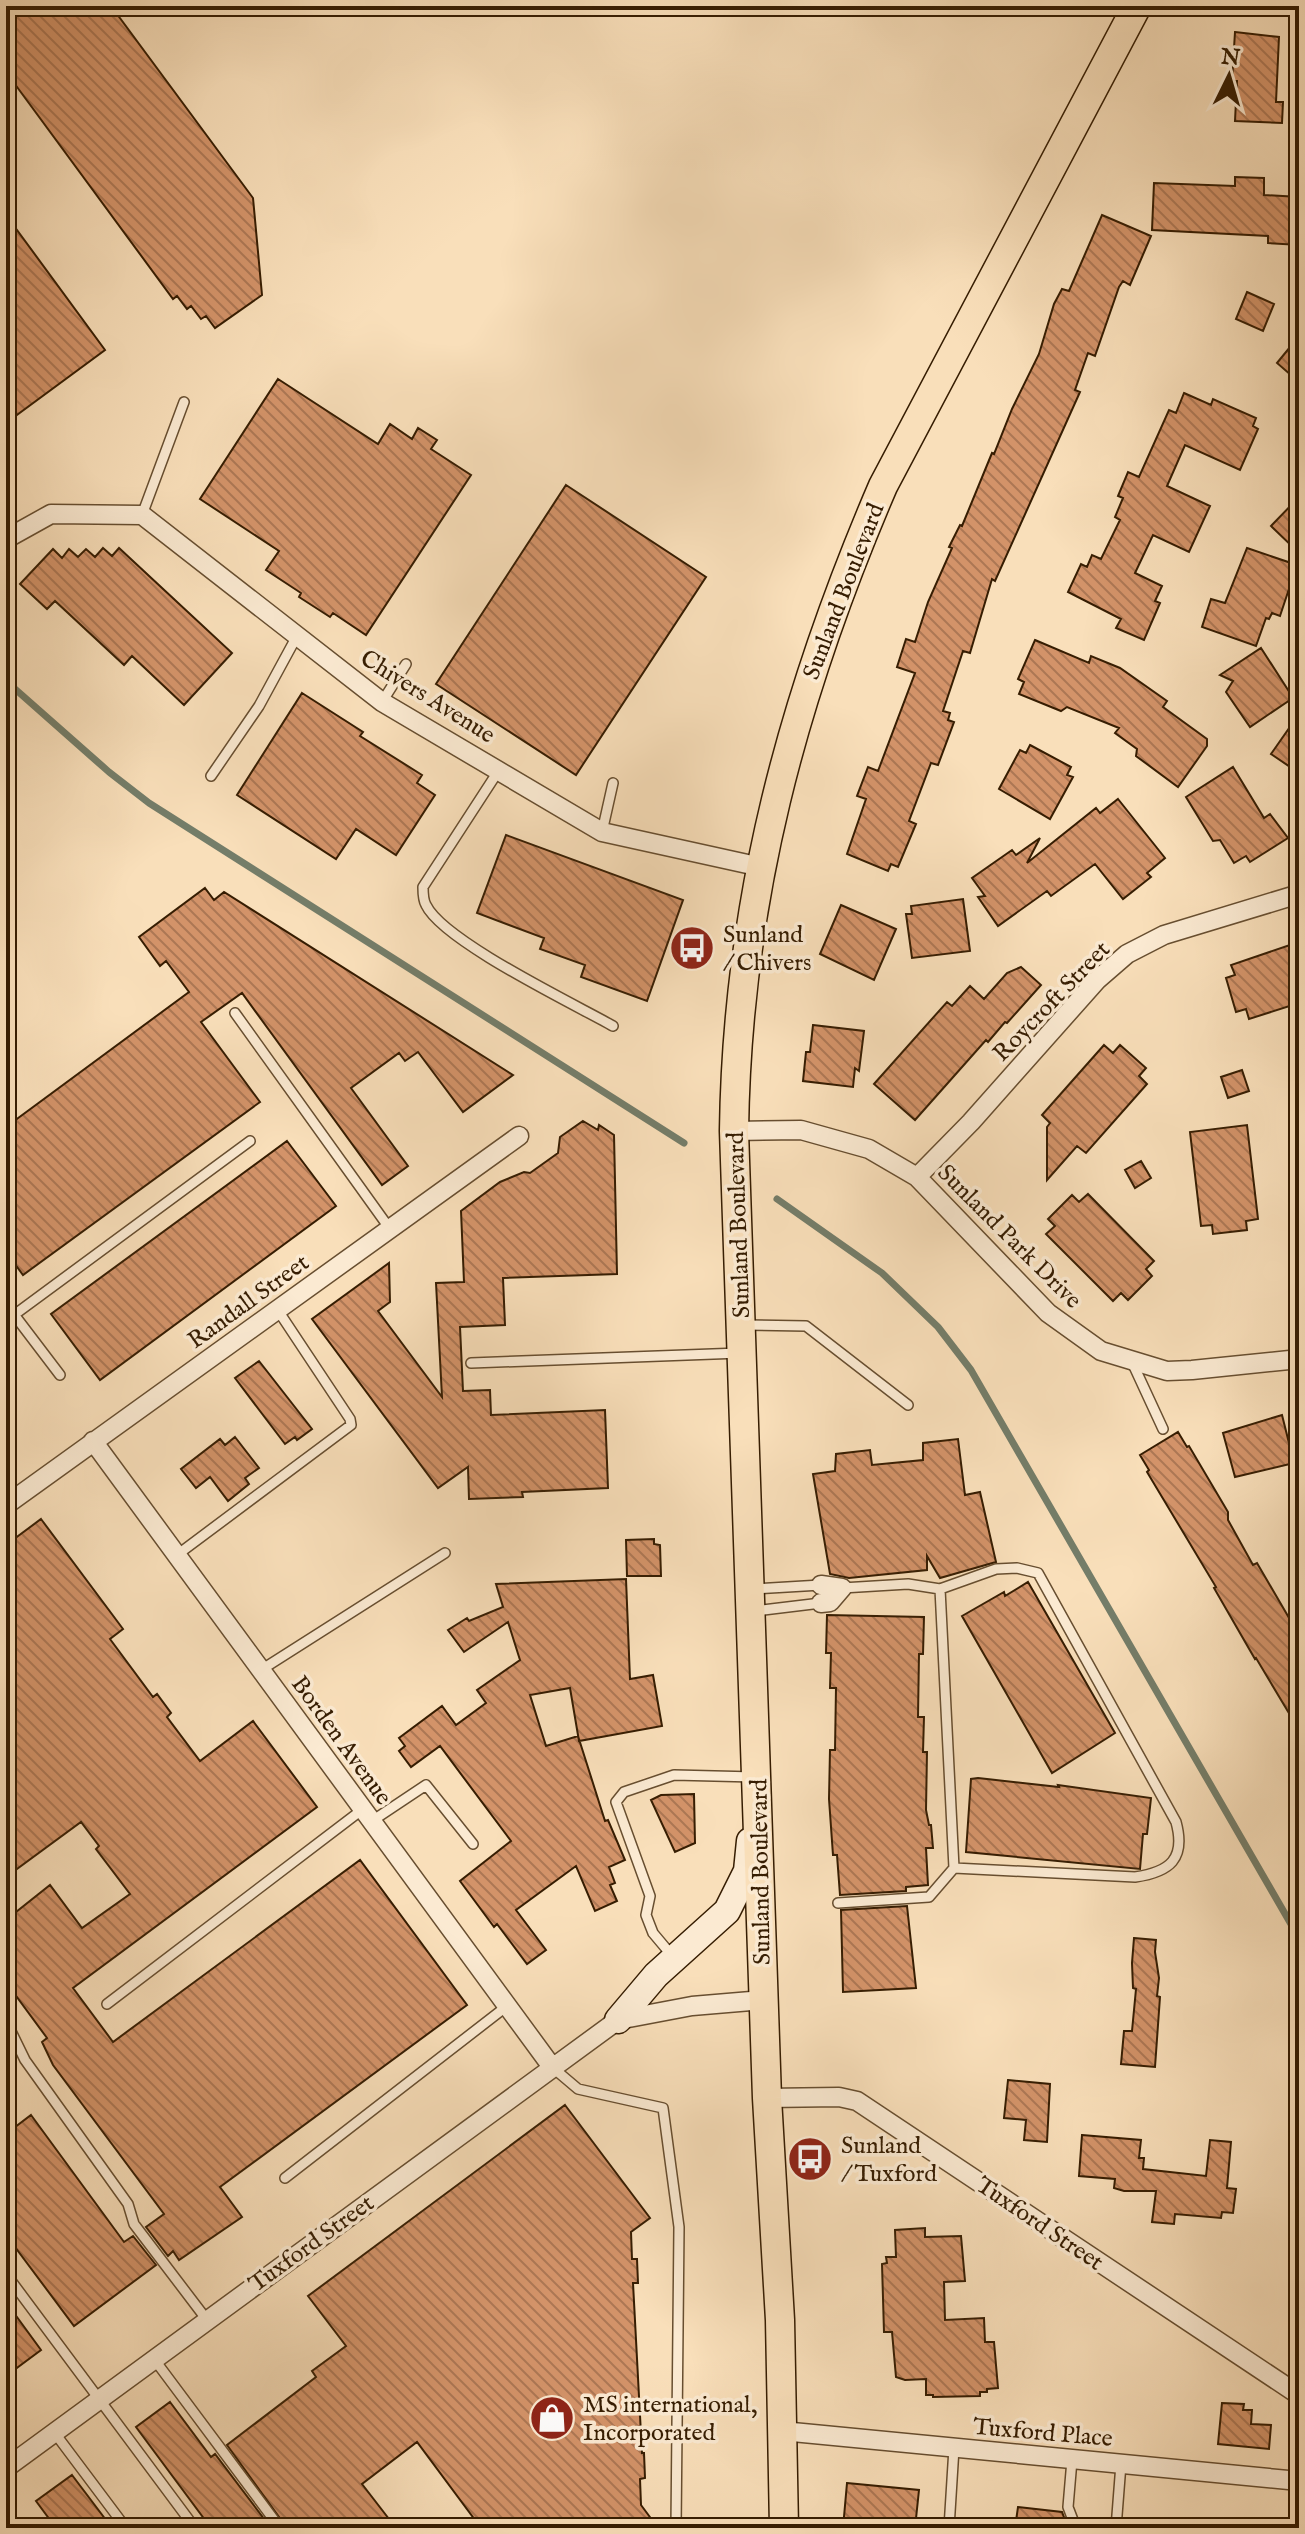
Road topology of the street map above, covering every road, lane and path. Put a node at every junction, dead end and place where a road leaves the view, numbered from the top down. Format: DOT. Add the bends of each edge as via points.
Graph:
graph roads {
  1 [pos="1137,6"];
  2 [pos="184,402"];
  3 [pos="142,515"];
  4 [pos="6,539"];
  5 [pos="297,636"];
  6 [pos="406,664"];
  7 [pos="382,702"];
  8 [pos="499,770"];
  9 [pos="211,776"];
  10 [pos="613,783"];
  11 [pos="602,832"];
  12 [pos="761,867"];
  13 [pos="1299,894"];
  14 [pos="235,1013"];
  15 [pos="613,1026"];
  16 [pos="734,1131"];
  17 [pos="519,1136"];
  18 [pos="250,1141"];
  19 [pos="917,1177"];
  20 [pos="390,1229"];
  21 [pos="6,1304"];
  22 [pos="277,1309"];
  23 [pos="14,1315"];
  24 [pos="741,1339"];
  25 [pos="1299,1359"];
  26 [pos="1132,1362"];
  27 [pos="471,1363"];
  28 [pos="60,1375"];
  29 [pos="908,1405"];
  30 [pos="1163,1429"];
  31 [pos="93,1441"];
  32 [pos="6,1505"];
  33 [pos="445,1553"];
  34 [pos="177,1555"];
  35 [pos="842,1588"];
  36 [pos="940,1589"];
  37 [pos="821,1594"];
  38 [pos="751,1600"];
  39 [pos="261,1670"];
  40 [pos="758,1777"];
  41 [pos="367,1815"];
  42 [pos="473,1844"];
  43 [pos="954,1868"];
  44 [pos="838,1903"];
  45 [pos="674,1959"];
  46 [pos="763,2000"];
  47 [pos="107,2004"];
  48 [pos="507,2006"];
  49 [pos="618,2020"];
  50 [pos="6,2021"];
  51 [pos="552,2067"];
  52 [pos="767,2098"];
  53 [pos="285,2178"];
  54 [pos="6,2274"];
  55 [pos="207,2320"];
  56 [pos="154,2359"];
  57 [pos="1299,2395"];
  58 [pos="98,2400"];
  59 [pos="782,2431"];
  60 [pos="54,2432"];
  61 [pos="954,2448"];
  62 [pos="1072,2460"];
  63 [pos="1121,2464"];
  64 [pos="6,2468"];
  65 [pos="1299,2481"];
  66 [pos="6,2519"];
  67 [pos="12,2528"];
  68 [pos="126,2528"];
  69 [pos="195,2528"];
  70 [pos="280,2528"];
  71 [pos="676,2528"];
  72 [pos="784,2528"];
  73 [pos="949,2528"];
  74 [pos="1076,2528"];
  75 [pos="1116,2528"];
  1 -- 12 [label="main road, Sunland Boulevard" via="883,486 848,567 800,705"];
  2 -- 3 [label="lane"];
  3 -- 4 [label="street" via="51,514"];
  3 -- 5 [label="street, Chivers Avenue"];
  5 -- 7 [label="street, Chivers Avenue"];
  5 -- 9 [label="lane" via="259,706"];
  6 -- 7 [label="lane"];
  7 -- 8 [label="street, Chivers Avenue"];
  8 -- 11 [label="street, Chivers Avenue"];
  8 -- 15 [label="lane" via="423,887 424,904 466,943"];
  10 -- 11 [label="lane"];
  11 -- 12 [label="street, Chivers Avenue"];
  12 -- 16 [label="main road, Sunland Boulevard" via="739,1010"];
  13 -- 19 [label="street, Roycroft Street" via="1164,935 1127,954 1097,980"];
  14 -- 20 [label="lane"];
  16 -- 19 [label="street, Sunland Park Drive" via="801,1130 869,1149"];
  16 -- 24 [label="main road, Sunland Boulevard"];
  17 -- 20 [label="street, Randall Street"];
  18 -- 23 [label="lane"];
  19 -- 26 [label="street, Sunland Park Drive" via="1048,1313 1101,1351"];
  20 -- 22 [label="street, Randall Street"];
  21 -- 23 [label="lane"];
  22 -- 31 [label="street, Randall Street"];
  22 -- 34 [label="lane" via="351,1425"];
  23 -- 28 [label="lane"];
  24 -- 27 [label="lane"];
  24 -- 29 [label="lane" via="806,1326"];
  24 -- 38 [label="main road, Sunland Boulevard"];
  25 -- 26 [label="street, Sunland Park Drive" via="1167,1371"];
  26 -- 30 [label="lane"];
  31 -- 32 [label="street, Randall Street"];
  31 -- 34 [label="street, Borden Avenue"];
  33 -- 39 [label="lane"];
  34 -- 39 [label="street, Borden Avenue"];
  35 -- 36 [label="lane" via="908,1584"];
  35 -- 37 [label="street"];
  36 -- 43 [label="lane"];
  36 -- 43 [label="lane" via="996,1569 1038,1573 1181,1838 1177,1858 1158,1874"];
  37 -- 38 [label="lane"];
  37 -- 38 [label="lane"];
  38 -- 40 [label="main road, Sunland Boulevard"];
  39 -- 41 [label="street, Borden Avenue"];
  40 -- 45 [label="street, Tuxford Street" via="747,1871 727,1911"];
  40 -- 45 [label="lane" via="674,1775 624,1792 616,1802 650,1896 646,1915"];
  40 -- 46 [label="main road, Sunland Boulevard"];
  41 -- 42 [label="lane" via="426,1785"];
  41 -- 47 [label="lane"];
  41 -- 48 [label="street, Borden Avenue"];
  43 -- 44 [label="lane" via="929,1897"];
  45 -- 49 [label="street, Tuxford Street"];
  46 -- 49 [label="street, Tuxford Street"];
  46 -- 52 [label="main road, Sunland Boulevard"];
  48 -- 51 [label="street, Borden Avenue"];
  48 -- 53 [label="lane"];
  49 -- 51 [label="street, Tuxford Street"];
  50 -- 55 [label="lane" via="25,2060 128,2204 134,2224"];
  51 -- 55 [label="street, Tuxford Street"];
  51 -- 71 [label="lane" via="578,2089 663,2108 679,2227"];
  52 -- 57 [label="street, Tuxford Street" via="857,2101"];
  52 -- 59 [label="main road, Sunland Boulevard"];
  54 -- 58 [label="lane"];
  55 -- 56 [label="street, Tuxford Street"];
  56 -- 58 [label="street, Tuxford Street"];
  56 -- 70 [label="lane"];
  58 -- 60 [label="street, Tuxford Street"];
  58 -- 69 [label="lane"];
  59 -- 61 [label="street, Tuxford Place"];
  59 -- 72 [label="main road, Sunland Boulevard"];
  60 -- 64 [label="street, Tuxford Street"];
  60 -- 68 [label="lane"];
  61 -- 62 [label="street, Tuxford Place"];
  61 -- 73 [label="lane"];
  62 -- 63 [label="street, Tuxford Place"];
  62 -- 74 [label="lane" via="1068,2507"];
  63 -- 65 [label="street, Tuxford Place"];
  63 -- 75 [label="lane"];
  66 -- 67 [label="lane"];
}
